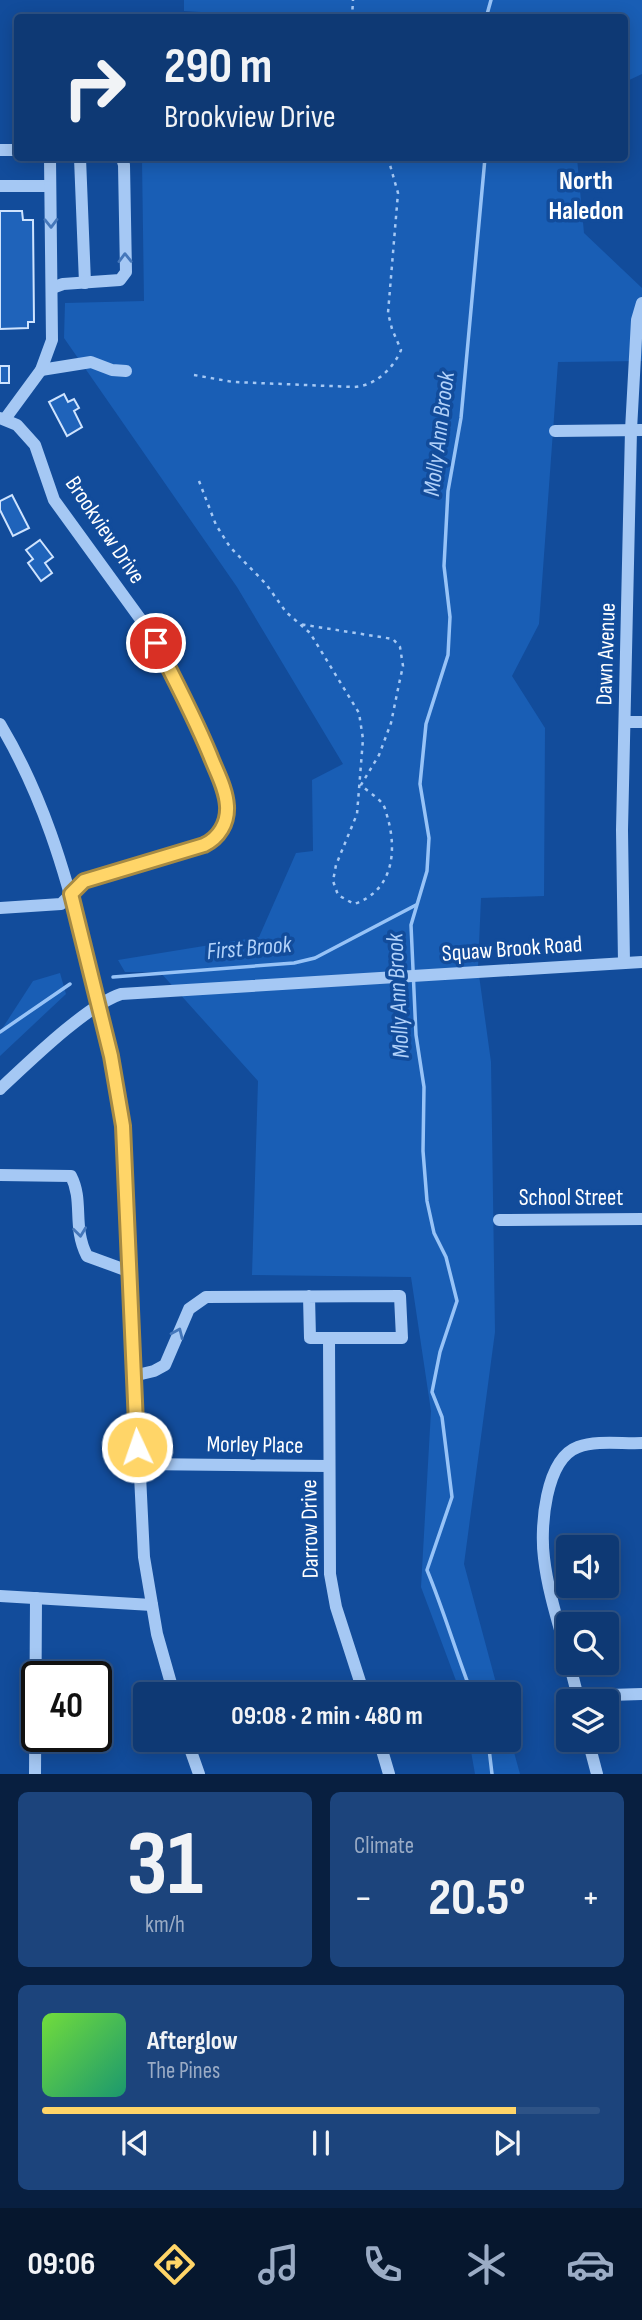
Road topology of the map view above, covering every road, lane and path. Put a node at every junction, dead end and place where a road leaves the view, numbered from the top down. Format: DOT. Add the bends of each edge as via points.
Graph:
graph roads {
  1 [pos="50,161"];
  2 [pos="80,161"];
  3 [pos="123,161"];
  4 [pos="389,161"];
  5 [pos="0,186"];
  6 [pos="50,186"];
  7 [pos="85,283"];
  8 [pos="52,288"];
  9 [pos="642,303"];
  10 [pos="41,370"];
  11 [pos="126,372"];
  12 [pos="194,375"];
  13 [pos="2,419"];
  14 [pos="637,430"];
  15 [pos="555,431"];
  16 [pos="199,481"];
  17 [pos="636,577"];
  18 [pos="299,624"];
  19 [pos="625,722"];
  20 [pos="642,722"];
  21 [pos="0,724"];
  22 [pos="360,785"];
  23 [pos="71,894"];
  24 [pos="0,908"];
  25 [pos="642,962"];
  26 [pos="624,963"];
  27 [pos="99,1004"];
  28 [pos="0,1089"];
  29 [pos="0,1175"];
  30 [pos="642,1219"];
  31 [pos="499,1220"];
  32 [pos="128,1271"];
  33 [pos="309,1296"];
  34 [pos="329,1338"];
  35 [pos="133,1376"];
  36 [pos="642,1443"];
  37 [pos="138,1464"];
  38 [pos="330,1466"];
  39 [pos="0,1596"];
  40 [pos="36,1598"];
  41 [pos="152,1605"];
  42 [pos="557,1612"];
  43 [pos="171,1682"];
  44 [pos="360,1682"];
  45 [pos="642,1694"];
  46 [pos="619,1695"];
  47 [pos="191,1752"];
  48 [pos="383,1752"];
  49 [pos="591,1752"];
  50 [pos="35,1774"];
  51 [pos="199,1774"];
  52 [pos="389,1774"];
  53 [pos="597,1774"];
  1 -- 6 [label="street"];
  2 -- 7 [label="street"];
  7 -- 3 [label="street, one-way" via="120,280 126,272"];
  4 -- 12 [label="path" via="398,193 388,313 401,349 396,361 380,377 354,387 233,382"];
  5 -- 6 [label="street"];
  6 -- 8 [label="street, one-way"];
  7 -- 8 [label="street"];
  8 -- 10 [label="street" via="52,340"];
  9 -- 14 [label="street, Dawn Avenue" via="637,320"];
  10 -- 11 [label="street" via="91,362"];
  10 -- 13 [label="street"];
  13 -- 23 [label="street, Brookview Drive" via="27,433 54,500 156,643 196,722 227,804 224,825 212,841 84,881"];
  14 -- 15 [label="street"];
  14 -- 17 [label="street, Dawn Avenue"];
  16 -- 18 [label="path" via="230,547"];
  17 -- 19 [label="street, Dawn Avenue"];
  18 -- 22 [label="path" via="310,634 359,713 363,739"];
  18 -- 22 [label="path" via="393,639 400,647 402,666 391,723 379,755"];
  19 -- 20 [label="street"];
  19 -- 26 [label="street, Dawn Avenue"];
  21 -- 23 [label="street" via="36,794"];
  22 -- 22 [label="path" via="357,814 333,881 338,895 354,904 381,887 392,859 383,804"];
  23 -- 24 [label="street" via="61,904"];
  23 -- 27 [label="street"];
  25 -- 26 [label="street, Squaw Brook Road"];
  26 -- 27 [label="street, Squaw Brook Road" via="121,993"];
  27 -- 28 [label="street, Squaw Brook Road"];
  27 -- 32 [label="street" via="123,1126"];
  29 -- 32 [label="street, one-way" via="71,1176 76,1186 79,1240 87,1256"];
  30 -- 31 [label="street, School Street"];
  32 -- 35 [label="street"];
  33 -- 34 [label="street" via="310,1338"];
  33 -- 34 [label="street" via="400,1296 402,1338"];
  35 -- 33 [label="street, one-way" via="165,1365 189,1309 206,1297"];
  34 -- 38 [label="street, Darrow Drive"];
  35 -- 37 [label="street"];
  36 -- 42 [label="street" via="579,1446 552,1475 543,1555"];
  37 -- 38 [label="street, Morley Place"];
  37 -- 41 [label="street"];
  38 -- 44 [label="street, Darrow Drive" via="332,1590"];
  39 -- 40 [label="street"];
  40 -- 41 [label="street"];
  40 -- 50 [label="street"];
  41 -- 43 [label="street"];
  45 -- 46 [label="street"];
  47 -- 51 [label="street"];
  48 -- 52 [label="street"];
  49 -- 53 [label="street"];
}
